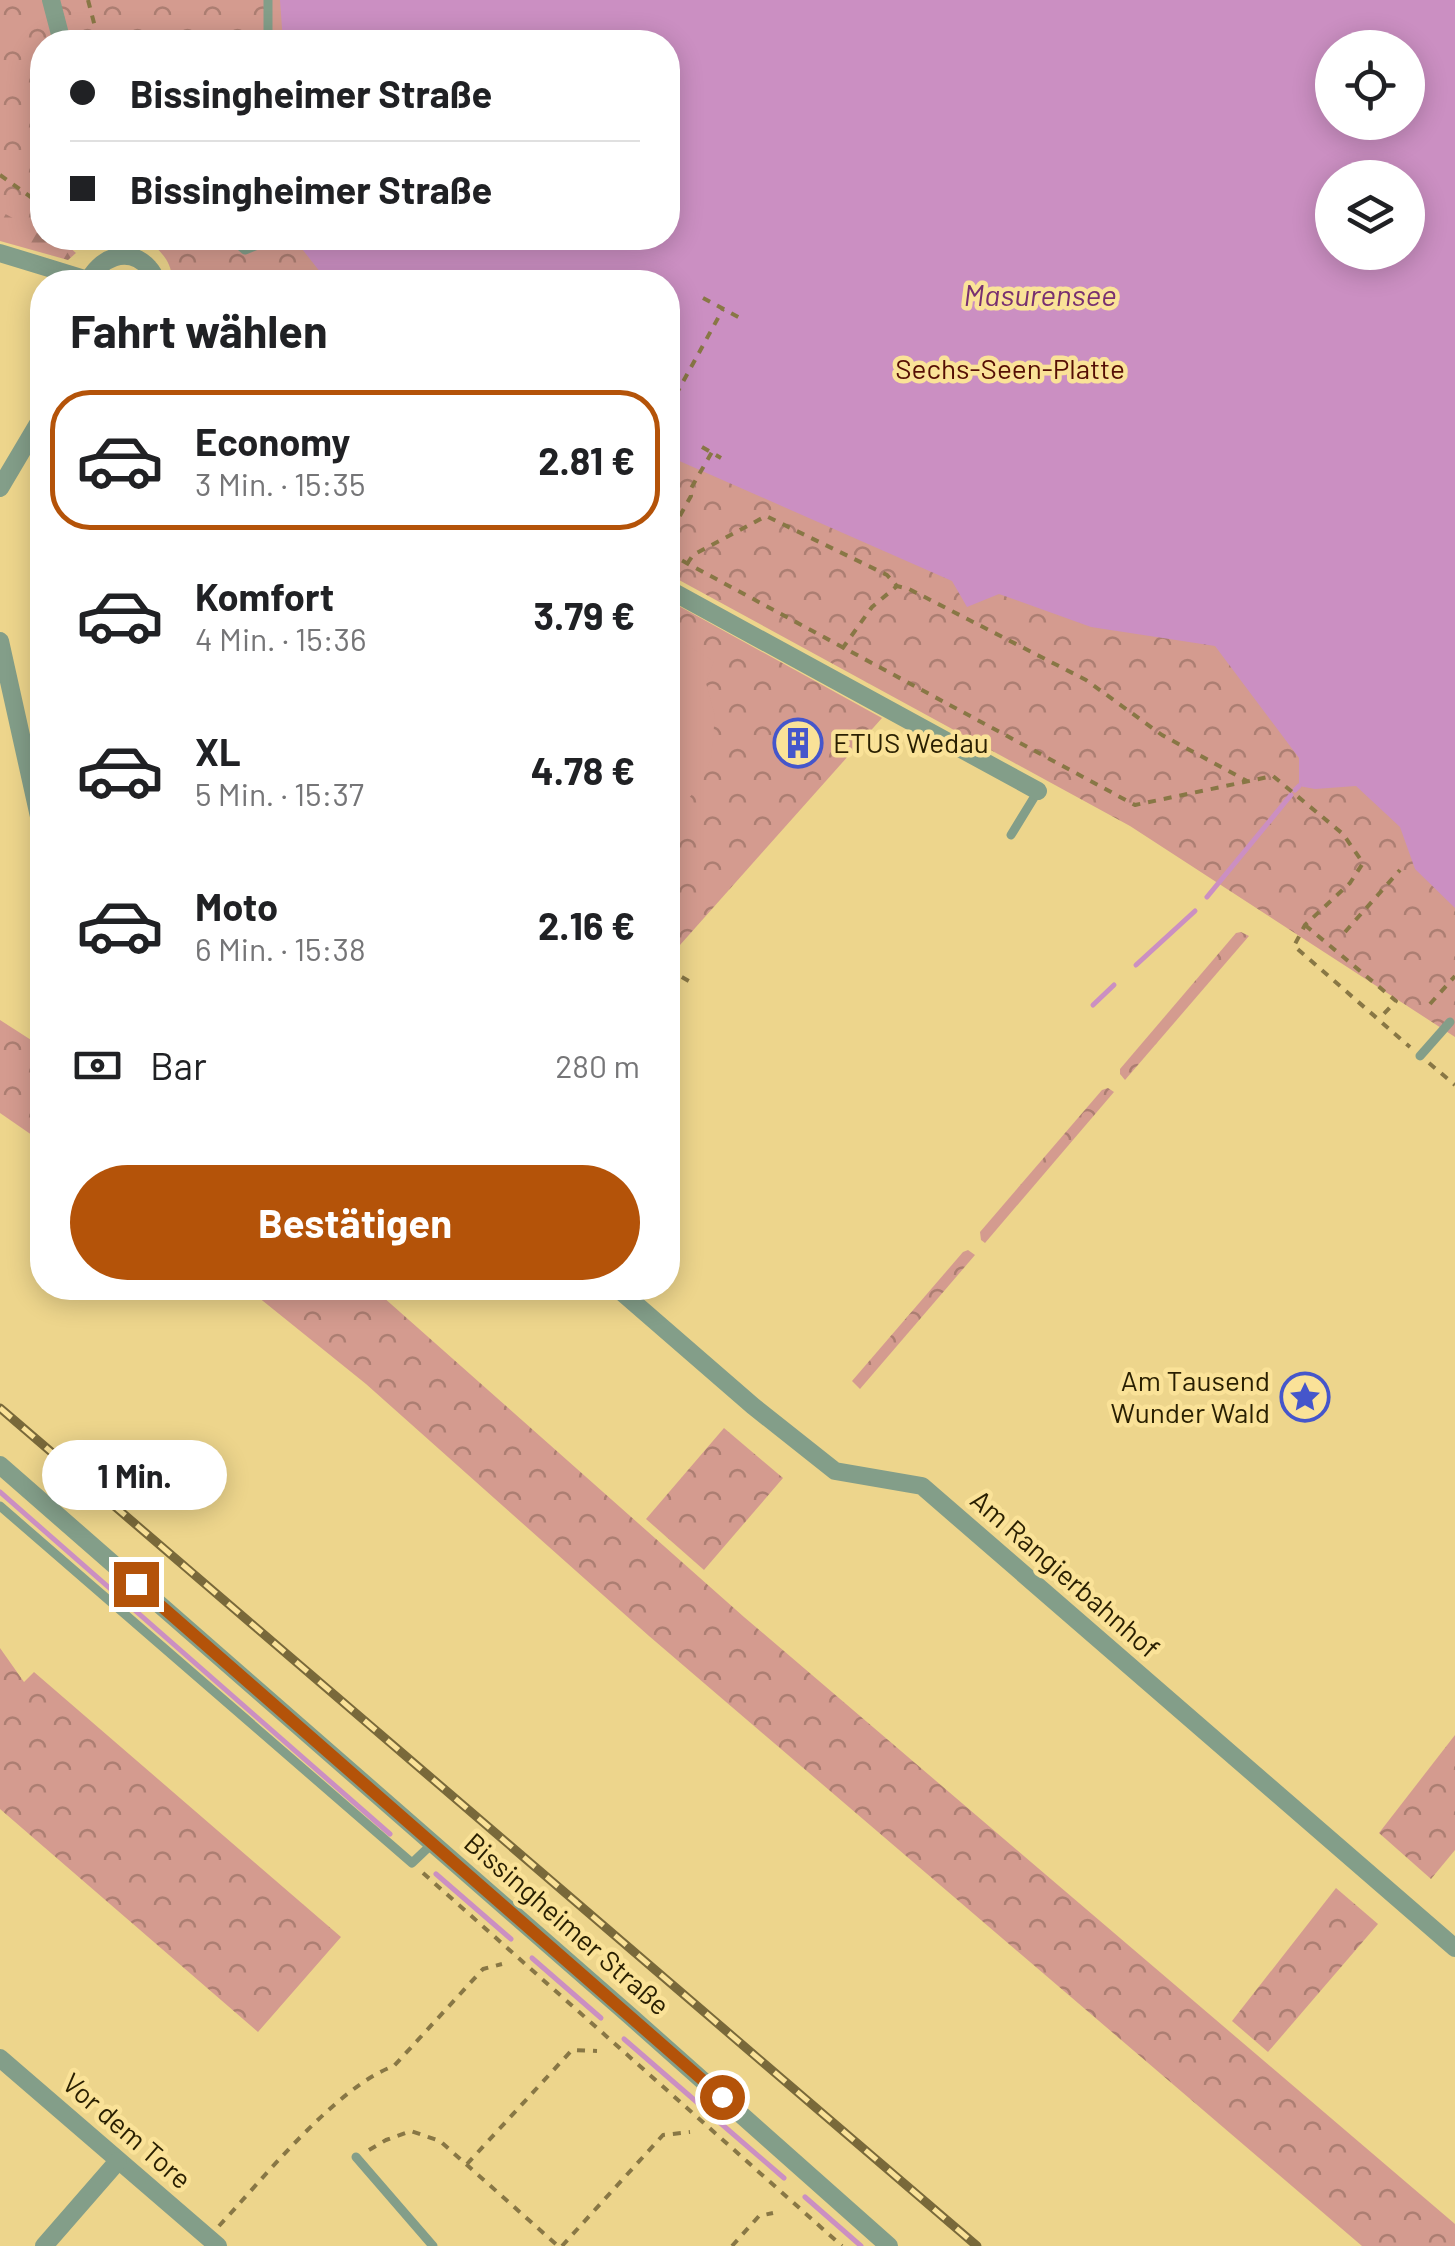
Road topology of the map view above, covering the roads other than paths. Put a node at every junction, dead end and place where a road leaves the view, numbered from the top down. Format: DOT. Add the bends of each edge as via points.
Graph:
graph roads {
  1 [pos="52,0"];
  2 [pos="268,0"];
  3 [pos="59,30"];
  4 [pos="268,30"];
  5 [pos="111,250"];
  6 [pos="0,253"];
  7 [pos="112,257"];
  8 [pos="53,270"];
  9 [pos="94,270"];
  10 [pos="150,270"];
  11 [pos="30,437"];
  12 [pos="0,488"];
  13 [pos="680,596"];
  14 [pos="0,640"];
  15 [pos="30,776"];
  16 [pos="1038,790"];
  17 [pos="1011,835"];
  18 [pos="1450,1022"];
  19 [pos="1420,1056"];
  20 [pos="631,1300"];
  21 [pos="0,1465"];
  22 [pos="0,1506"];
  23 [pos="433,1843"];
  24 [pos="1455,1948"];
  25 [pos="0,2058"];
  26 [pos="356,2158"];
  27 [pos="118,2162"];
  28 [pos="213,2242"];
  29 [pos="44,2246"];
  30 [pos="433,2246"];
  31 [pos="889,2246"];
  1 -- 3 [label="street"];
  2 -- 4 [label="lane"];
  5 -- 7 [label="street"];
  6 -- 8 [label="street"];
  7 -- 9 [label="street"];
  7 -- 10 [label="street" via="133,257"];
  11 -- 12 [label="street"];
  13 -- 16 [label="street"];
  14 -- 15 [label="street"];
  16 -- 17 [label="lane"];
  18 -- 19 [label="lane"];
  20 -- 24 [label="street, Am Rangierbahnhof" via="836,1472 922,1486"];
  21 -- 23 [label="street, Bissingheimer Straße"];
  22 -- 23 [label="lane, Bissingheimer Straße" via="412,1863"];
  23 -- 31 [label="street, Bissingheimer Straße"];
  25 -- 27 [label="street, Vor dem Tore"];
  26 -- 30 [label="lane"];
  27 -- 28 [label="street, Vor dem Tore"];
  27 -- 29 [label="street"];
}
